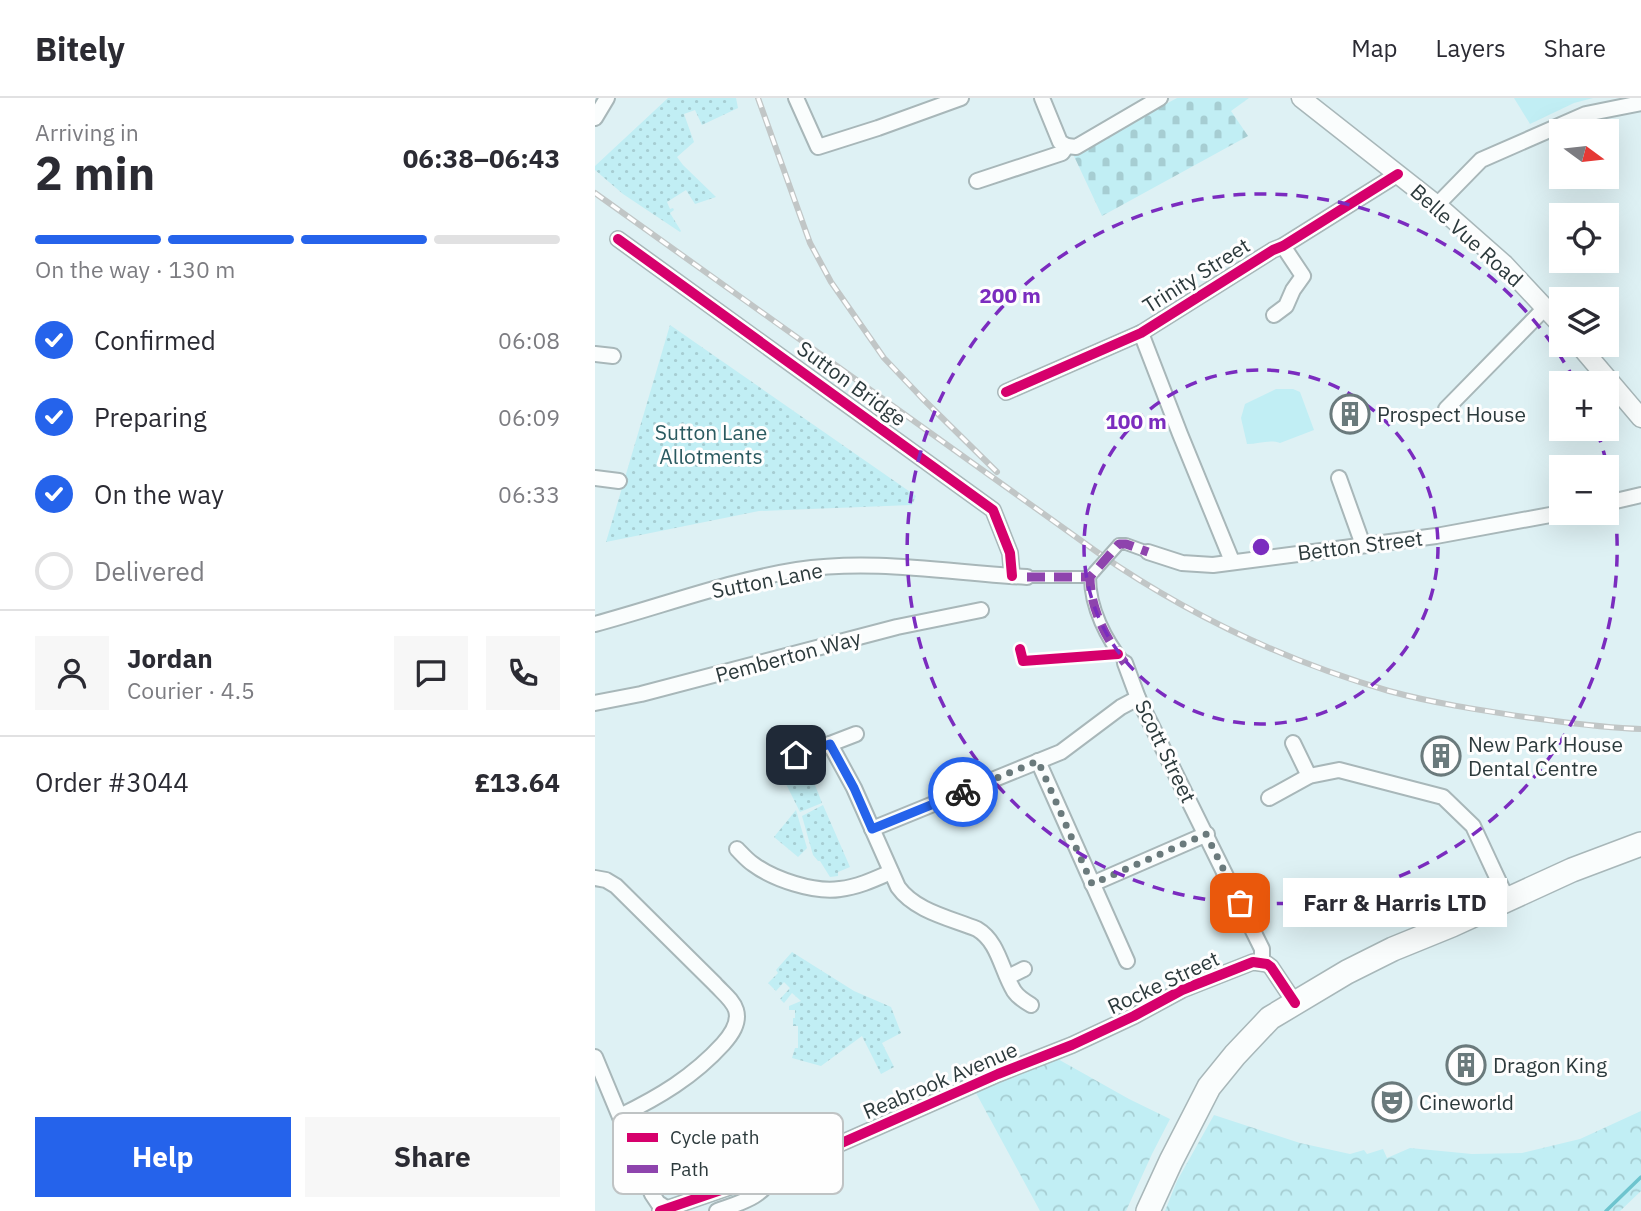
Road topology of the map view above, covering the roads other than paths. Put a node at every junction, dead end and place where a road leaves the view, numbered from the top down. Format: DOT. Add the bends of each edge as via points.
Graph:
graph roads {
  1 [pos="607,98"];
  2 [pos="796,98"];
  3 [pos="961,98"];
  4 [pos="1042,98"];
  5 [pos="1160,98"];
  6 [pos="1308,100"];
  7 [pos="1641,103"];
  8 [pos="595,118"];
  9 [pos="1067,146"];
  10 [pos="1398,174"];
  11 [pos="977,181"];
  12 [pos="1437,205"];
  13 [pos="1283,246"];
  14 [pos="624,248"];
  15 [pos="1545,308"];
  16 [pos="1549,312"];
  17 [pos="1274,315"];
  18 [pos="1141,333"];
  19 [pos="1589,357"];
  20 [pos="1006,392"];
  21 [pos="1446,409"];
  22 [pos="1641,418"];
  23 [pos="595,478"];
  24 [pos="1339,478"];
  25 [pos="619,481"];
  26 [pos="1641,495"];
  27 [pos="1619,500"];
  28 [pos="1549,515"];
  29 [pos="1363,545"];
  30 [pos="1148,552"];
  31 [pos="1232,561"];
  32 [pos="1020,576"];
  33 [pos="1091,578"];
  34 [pos="981,610"];
  35 [pos="595,624"];
  36 [pos="1125,663"];
  37 [pos="1138,698"];
  38 [pos="595,703"];
  39 [pos="856,734"];
  40 [pos="1293,743"];
  41 [pos="830,744"];
  42 [pos="796,755"];
  43 [pos="1038,761"];
  44 [pos="1308,776"];
  45 [pos="1269,798"];
  46 [pos="872,829"];
  47 [pos="1206,834"];
  48 [pos="1641,844"];
  49 [pos="737,849"];
  50 [pos="891,872"];
  51 [pos="595,878"];
  52 [pos="1092,884"];
  53 [pos="1507,899"];
  54 [pos="1127,961"];
  55 [pos="1262,962"];
  56 [pos="1024,970"];
  57 [pos="1008,977"];
  58 [pos="1295,1003"];
  59 [pos="1031,1005"];
  60 [pos="1072,1045"];
  61 [pos="595,1058"];
  62 [pos="618,1113"];
  63 [pos="625,1113"];
  64 [pos="843,1143"];
  65 [pos="652,1194"];
  66 [pos="712,1194"];
  67 [pos="758,1194"];
  68 [pos="663,1210"];
  69 [pos="717,1211"];
  70 [pos="1148,1211"];
  1 -- 8 [label="street"];
  2 -- 3 [label="street" via="818,147"];
  4 -- 9 [label="street" via="1055,135"];
  5 -- 9 [label="street" via="1076,147"];
  6 -- 10 [label="street, Belle Vue Road"];
  7 -- 12 [label="street" via="1587,114 1481,160"];
  9 -- 11 [label="street" via="1062,153"];
  10 -- 12 [label="street, Belle Vue Road"];
  10 -- 13 [label="street, Trinity Street"];
  12 -- 15 [label="street, Belle Vue Road" via="1504,264"];
  13 -- 17 [label="street" via="1303,276 1286,306"];
  13 -- 18 [label="street, Trinity Street"];
  14 -- 32 [label="street, Sutton Bridge" via="993,510"];
  15 -- 16 [label="street, Belle Vue Road"];
  15 -- 21 [label="street"];
  18 -- 20 [label="street, Trinity Street"];
  18 -- 31 [label="street"];
  19 -- 22 [label="street"];
  23 -- 25 [label="street"];
  24 -- 29 [label="street"];
  26 -- 27 [label="street"];
  28 -- 29 [label="street, Betton Street"];
  29 -- 31 [label="street, Betton Street"];
  30 -- 31 [label="street, Betton Street" via="1182,563"];
  30 -- 33 [label="street, Betton Street, bridge" via="1119,544"];
  32 -- 33 [label="street"];
  32 -- 35 [label="street, Sutton Lane" via="857,566 798,570"];
  33 -- 36 [label="street, Scott Street" via="1099,619"];
  34 -- 38 [label="street, Pemberton Way"];
  36 -- 37 [label="street, Scott Street"];
  37 -- 43 [label="street" via="1061,752"];
  37 -- 47 [label="street, Scott Street"];
  39 -- 41 [label="street"];
  40 -- 44 [label="street"];
  41 -- 42 [label="street"];
  41 -- 46 [label="street"];
  43 -- 46 [label="street"];
  43 -- 52 [label="street"];
  44 -- 45 [label="street"];
  44 -- 53 [label="street" via="1339,769 1443,797 1473,826"];
  46 -- 50 [label="street"];
  47 -- 52 [label="street"];
  47 -- 55 [label="street, Scott Street" via="1262,949"];
  48 -- 53 [label="main road"];
  49 -- 50 [label="street" via="769,873 823,890 854,887"];
  50 -- 57 [label="street" via="905,897 986,934"];
  51 -- 63 [label="street" via="616,886 736,1009 734,1029 697,1071"];
  52 -- 54 [label="street"];
  53 -- 58 [label="main road" via="1392,949"];
  55 -- 58 [label="street" via="1271,967"];
  55 -- 60 [label="street, Rocke Street" via="1182,990"];
  56 -- 57 [label="street"];
  57 -- 59 [label="street" via="1020,998"];
  58 -- 70 [label="main road" via="1270,1018 1209,1087"];
  60 -- 64 [label="street, Reabrook Avenue"];
  61 -- 62 [label="street"];
  65 -- 68 [label="street"];
  66 -- 68 [label="street, Reabrook Avenue"];
  67 -- 69 [label="street, Reabrook Avenue"];
}
